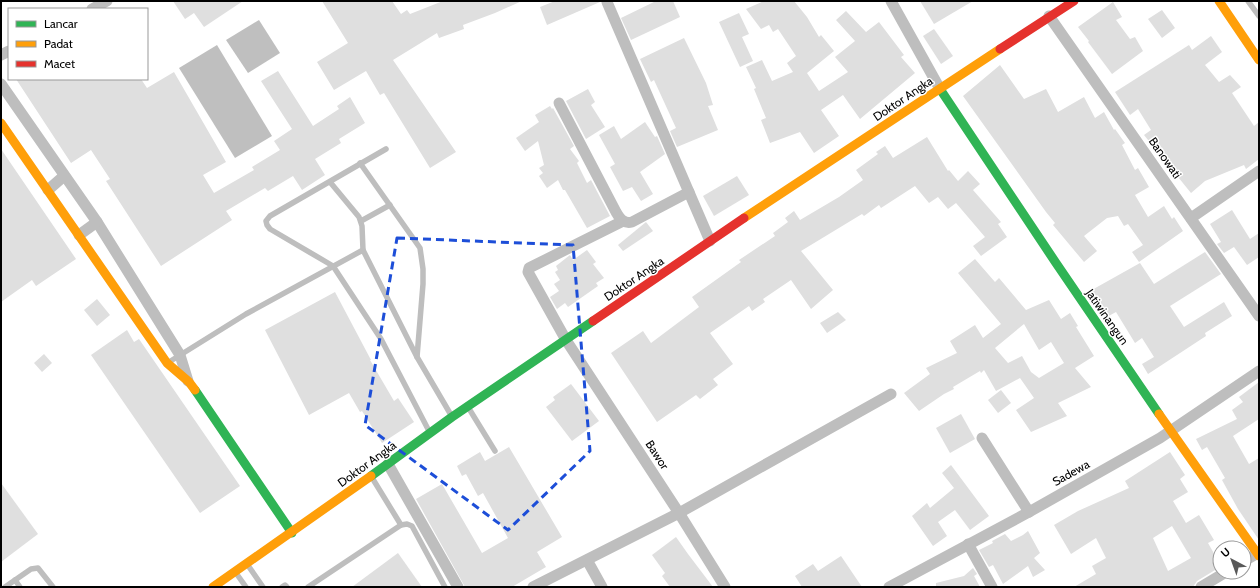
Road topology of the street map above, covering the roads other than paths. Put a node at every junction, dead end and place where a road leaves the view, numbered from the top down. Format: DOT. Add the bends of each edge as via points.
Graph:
graph roads {
  1 [pos="107,1"];
  2 [pos="891,1"];
  3 [pos="1074,1"];
  4 [pos="1219,1"];
  5 [pos="1248,1"];
  6 [pos="607,2"];
  7 [pos="94,8"];
  8 [pos="1049,16"];
  9 [pos="1259,16"];
  10 [pos="1259,60"];
  11 [pos="940,89"];
  12 [pos="3,90"];
  13 [pos="560,103"];
  14 [pos="1,123"];
  15 [pos="386,149"];
  16 [pos="360,163"];
  17 [pos="1259,171"];
  18 [pos="64,176"];
  19 [pos="330,182"];
  20 [pos="48,190"];
  21 [pos="688,192"];
  22 [pos="390,205"];
  23 [pos="1191,218"];
  24 [pos="361,220"];
  25 [pos="623,221"];
  26 [pos="97,222"];
  27 [pos="79,235"];
  28 [pos="710,241"];
  29 [pos="363,250"];
  30 [pos="333,266"];
  31 [pos="1259,316"];
  32 [pos="566,340"];
  33 [pos="180,355"];
  34 [pos="417,357"];
  35 [pos="167,364"];
  36 [pos="1259,372"];
  37 [pos="189,382"];
  38 [pos="891,394"];
  39 [pos="468,407"];
  40 [pos="452,417"];
  41 [pos="1171,431"];
  42 [pos="430,433"];
  43 [pos="982,438"];
  44 [pos="495,452"];
  45 [pos="388,464"];
  46 [pos="371,476"];
  47 [pos="1029,512"];
  48 [pos="679,513"];
  49 [pos="401,525"];
  50 [pos="292,533"];
  51 [pos="968,544"];
  52 [pos="1258,554"];
  53 [pos="587,560"];
  54 [pos="246,564"];
  55 [pos="235,572"];
  56 [pos="15,580"];
  57 [pos="1213,580"];
  58 [pos="5,587"];
  59 [pos="20,587"];
  60 [pos="53,587"];
  61 [pos="213,587"];
  62 [pos="246,587"];
  63 [pos="263,587"];
  64 [pos="282,587"];
  65 [pos="287,587"];
  66 [pos="308,587"];
  67 [pos="445,587"];
  68 [pos="458,587"];
  69 [pos="533,587"];
  70 [pos="602,587"];
  71 [pos="725,587"];
  72 [pos="889,587"];
  73 [pos="992,587"];
  74 [pos="1201,587"];
  1 -- 7 [label="street"];
  2 -- 11 [label="street"];
  3 -- 8 [label="street, Doktor Angka"];
  4 -- 10 [label="street"];
  5 -- 9 [label="lane"];
  6 -- 21 [label="street"];
  8 -- 11 [label="street, Doktor Angka"];
  8 -- 23 [label="street, Banowati"];
  11 -- 28 [label="street, Doktor Angka"];
  11 -- 41 [label="street, Jatiwinangun"];
  12 -- 18 [label="street"];
  13 -- 25 [label="street"];
  14 -- 20 [label="street"];
  15 -- 16 [label="lane"];
  16 -- 19 [label="lane"];
  16 -- 22 [label="lane"];
  17 -- 23 [label="street"];
  18 -- 20 [label="street"];
  18 -- 26 [label="street"];
  19 -- 24 [label="lane"];
  19 -- 30 [label="lane" via="270,216 266,221 270,229"];
  20 -- 27 [label="street"];
  21 -- 25 [label="street" via="632,222"];
  21 -- 28 [label="street"];
  22 -- 24 [label="lane"];
  22 -- 34 [label="lane" via="420,248 423,284"];
  23 -- 31 [label="street, Banowati"];
  24 -- 29 [label="lane"];
  25 -- 32 [label="street, Bawor" via="528,270"];
  26 -- 27 [label="street"];
  26 -- 33 [label="street"];
  27 -- 35 [label="street"];
  28 -- 32 [label="street, Doktor Angka"];
  29 -- 30 [label="lane"];
  29 -- 34 [label="lane"];
  30 -- 33 [label="lane" via="246,314"];
  30 -- 42 [label="lane" via="381,339"];
  32 -- 39 [label="street, Doktor Angka"];
  32 -- 48 [label="street, Bawor"];
  33 -- 35 [label="lane"];
  33 -- 37 [label="street"];
  34 -- 40 [label="lane"];
  35 -- 37 [label="street"];
  36 -- 41 [label="street, Sadewa"];
  37 -- 50 [label="street"];
  38 -- 48 [label="street"];
  39 -- 40 [label="street, Doktor Angka"];
  39 -- 44 [label="lane"];
  40 -- 42 [label="street, Doktor Angka"];
  41 -- 47 [label="street, Sadewa"];
  41 -- 52 [label="street, Jatiwinangun"];
  42 -- 45 [label="street, Doktor Angka"];
  43 -- 47 [label="street"];
  45 -- 46 [label="street, Doktor Angka"];
  45 -- 68 [label="street"];
  46 -- 49 [label="lane"];
  46 -- 50 [label="street, Doktor Angka"];
  47 -- 51 [label="street, Sadewa"];
  48 -- 53 [label="street"];
  48 -- 71 [label="street, Bawor"];
  49 -- 66 [label="lane"];
  49 -- 67 [label="lane" via="412,526"];
  50 -- 54 [label="street, Doktor Angka"];
  51 -- 72 [label="street, Sadewa"];
  51 -- 73 [label="street"];
  53 -- 69 [label="street"];
  53 -- 70 [label="street"];
  54 -- 55 [label="street, Doktor Angka"];
  54 -- 63 [label="lane"];
  55 -- 61 [label="street, Doktor Angka"];
  55 -- 62 [label="lane"];
  56 -- 58 [label="lane"];
  56 -- 59 [label="lane"];
  56 -- 60 [label="lane" via="31,569 38,568"];
  57 -- 74 [label="street"];
  64 -- 65 [label="lane"];
}
